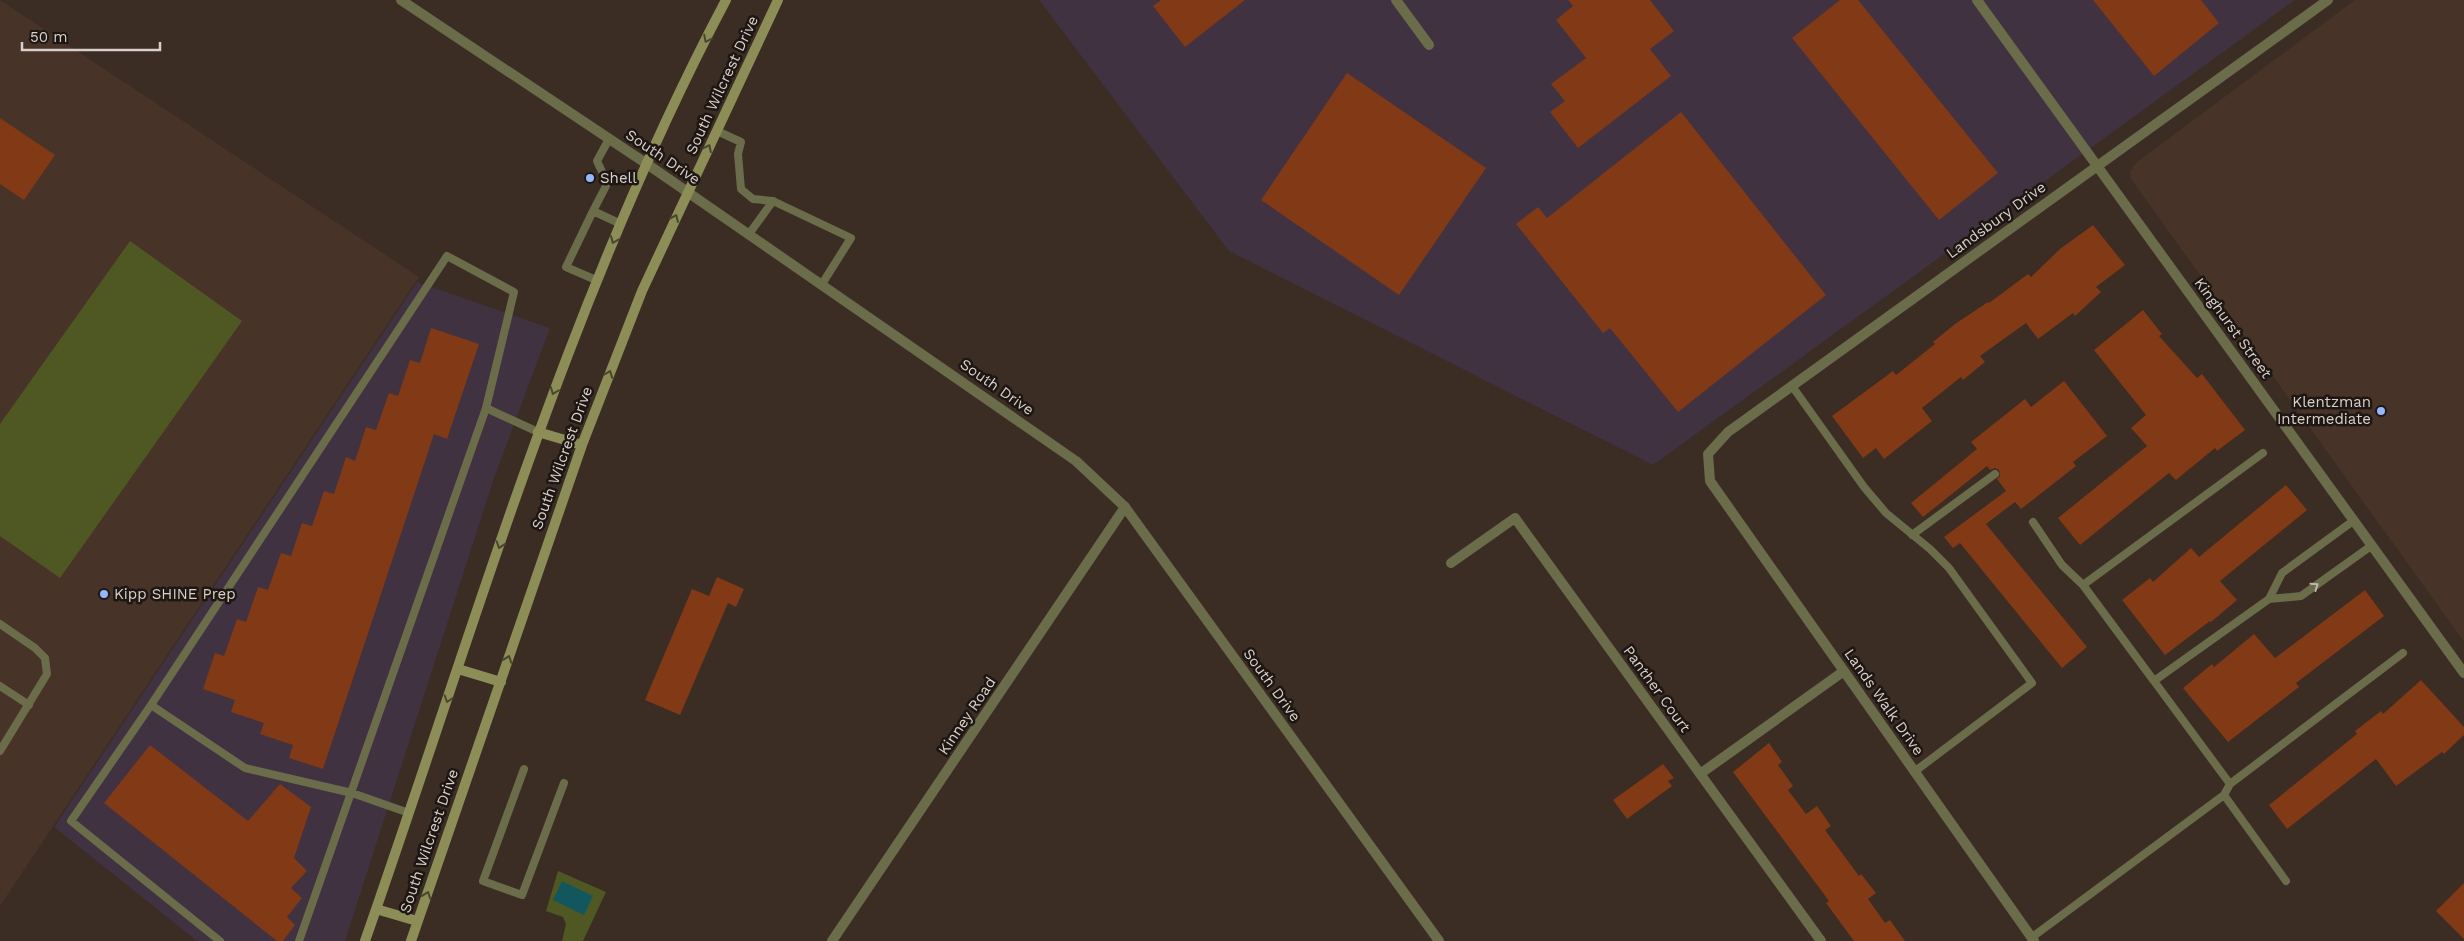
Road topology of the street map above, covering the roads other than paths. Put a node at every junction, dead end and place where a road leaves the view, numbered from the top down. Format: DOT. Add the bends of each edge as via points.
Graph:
graph roads {
  1 [pos="401,0"];
  2 [pos="726,0"];
  3 [pos="778,0"];
  4 [pos="1396,0"];
  5 [pos="1977,0"];
  6 [pos="2328,0"];
  7 [pos="1429,45"];
  8 [pos="717,131"];
  9 [pos="609,139"];
  10 [pos="647,164"];
  11 [pos="2098,166"];
  12 [pos="687,191"];
  13 [pos="773,201"];
  14 [pos="593,211"];
  15 [pos="621,224"];
  16 [pos="749,234"];
  17 [pos="596,280"];
  18 [pos="822,284"];
  19 [pos="1792,386"];
  20 [pos="486,408"];
  21 [pos="538,432"];
  22 [pos="582,445"];
  23 [pos="2263,453"];
  24 [pos="1995,474"];
  25 [pos="1710,481"];
  26 [pos="1125,507"];
  27 [pos="2353,520"];
  28 [pos="2033,522"];
  29 [pos="1912,535"];
  30 [pos="2371,546"];
  31 [pos="1451,562"];
  32 [pos="2083,585"];
  33 [pos="2269,599"];
  34 [pos="0,624"];
  35 [pos="2403,653"];
  36 [pos="458,669"];
  37 [pos="1844,671"];
  38 [pos="2464,673"];
  39 [pos="2154,681"];
  40 [pos="501,682"];
  41 [pos="0,686"];
  42 [pos="29,705"];
  43 [pos="151,705"];
  44 [pos="0,751"];
  45 [pos="524,769"];
  46 [pos="1914,772"];
  47 [pos="1700,774"];
  48 [pos="564,783"];
  49 [pos="2230,784"];
  50 [pos="352,793"];
  51 [pos="2224,795"];
  52 [pos="409,813"];
  53 [pos="2286,881"];
  54 [pos="376,908"];
  55 [pos="417,921"];
  56 [pos="2033,939"];
  57 [pos="220,941"];
  58 [pos="299,941"];
  59 [pos="365,941"];
  60 [pos="411,941"];
  61 [pos="832,941"];
  62 [pos="1439,941"];
  63 [pos="1821,941"];
  1 -- 9 [label="street, South Drive"];
  2 -- 10 [label="main road, South Wilcrest Drive, one-way"];
  3 -- 8 [label="main road, South Wilcrest Drive"];
  4 -- 7 [label="street"];
  5 -- 11 [label="street, Kinghurst Street"];
  6 -- 11 [label="street, Landsbury Drive"];
  12 -- 8 [label="main road, South Wilcrest Drive, one-way"];
  8 -- 13 [label="lane" via="740,142 741,189 753,199"];
  9 -- 10 [label="street, South Drive"];
  9 -- 14 [label="lane" via="597,161 606,186"];
  10 -- 12 [label="street, South Drive"];
  10 -- 15 [label="main road, South Wilcrest Drive"];
  11 -- 19 [label="street, Landsbury Drive"];
  11 -- 27 [label="street, Kinghurst Street"];
  12 -- 16 [label="street, South Drive"];
  22 -- 12 [label="main road, South Wilcrest Drive, one-way" via="642,291"];
  13 -- 16 [label="lane"];
  13 -- 18 [label="lane" via="851,238"];
  14 -- 15 [label="lane"];
  14 -- 17 [label="lane" via="566,267"];
  15 -- 17 [label="main road, South Wilcrest Drive, one-way"];
  16 -- 18 [label="street, South Drive"];
  17 -- 21 [label="main road, South Wilcrest Drive, one-way"];
  18 -- 26 [label="street, South Drive" via="1076,461"];
  19 -- 25 [label="street, Landsbury Drive" via="1728,432 1708,454"];
  19 -- 29 [label="lane" via="1864,487 1886,513"];
  20 -- 21 [label="lane"];
  20 -- 43 [label="lane" via="514,292 447,256"];
  20 -- 50 [label="lane"];
  21 -- 22 [label="main road"];
  21 -- 36 [label="main road, South Wilcrest Drive, one-way"];
  40 -- 22 [label="main road, South Wilcrest Drive, one-way"];
  23 -- 32 [label="lane"];
  24 -- 29 [label="lane"];
  25 -- 37 [label="street, Lands Walk Drive"];
  26 -- 61 [label="street, Kinney Road"];
  26 -- 62 [label="street, South Drive"];
  27 -- 30 [label="street, Kinghurst Street"];
  27 -- 33 [label="lane" via="2282,573"];
  28 -- 32 [label="lane" via="2062,564"];
  29 -- 46 [label="lane" via="1949,568 2032,683"];
  33 -- 30 [label="lane, one-way" via="2301,596"];
  30 -- 38 [label="street, Kinghurst Street"];
  31 -- 47 [label="street, Panther Court" via="1515,518"];
  32 -- 39 [label="lane"];
  33 -- 39 [label="lane"];
  34 -- 42 [label="lane" via="45,658 47,674"];
  35 -- 49 [label="lane"];
  36 -- 40 [label="main road"];
  36 -- 52 [label="main road, South Wilcrest Drive, one-way"];
  37 -- 46 [label="street, Lands Walk Drive"];
  37 -- 47 [label="street"];
  39 -- 49 [label="lane"];
  55 -- 40 [label="main road, South Wilcrest Drive, one-way"];
  41 -- 42 [label="lane"];
  42 -- 44 [label="lane"];
  43 -- 50 [label="lane" via="245,768"];
  43 -- 57 [label="lane" via="70,821"];
  45 -- 48 [label="lane" via="483,881 522,895"];
  46 -- 56 [label="street, Lands Walk Drive"];
  47 -- 63 [label="street, Panther Court"];
  49 -- 51 [label="lane"];
  50 -- 52 [label="lane"];
  50 -- 58 [label="lane"];
  51 -- 53 [label="lane"];
  51 -- 56 [label="lane"];
  52 -- 54 [label="main road, South Wilcrest Drive"];
  54 -- 55 [label="main road"];
  54 -- 59 [label="main road, South Wilcrest Drive"];
  55 -- 60 [label="main road, South Wilcrest Drive"];
}
